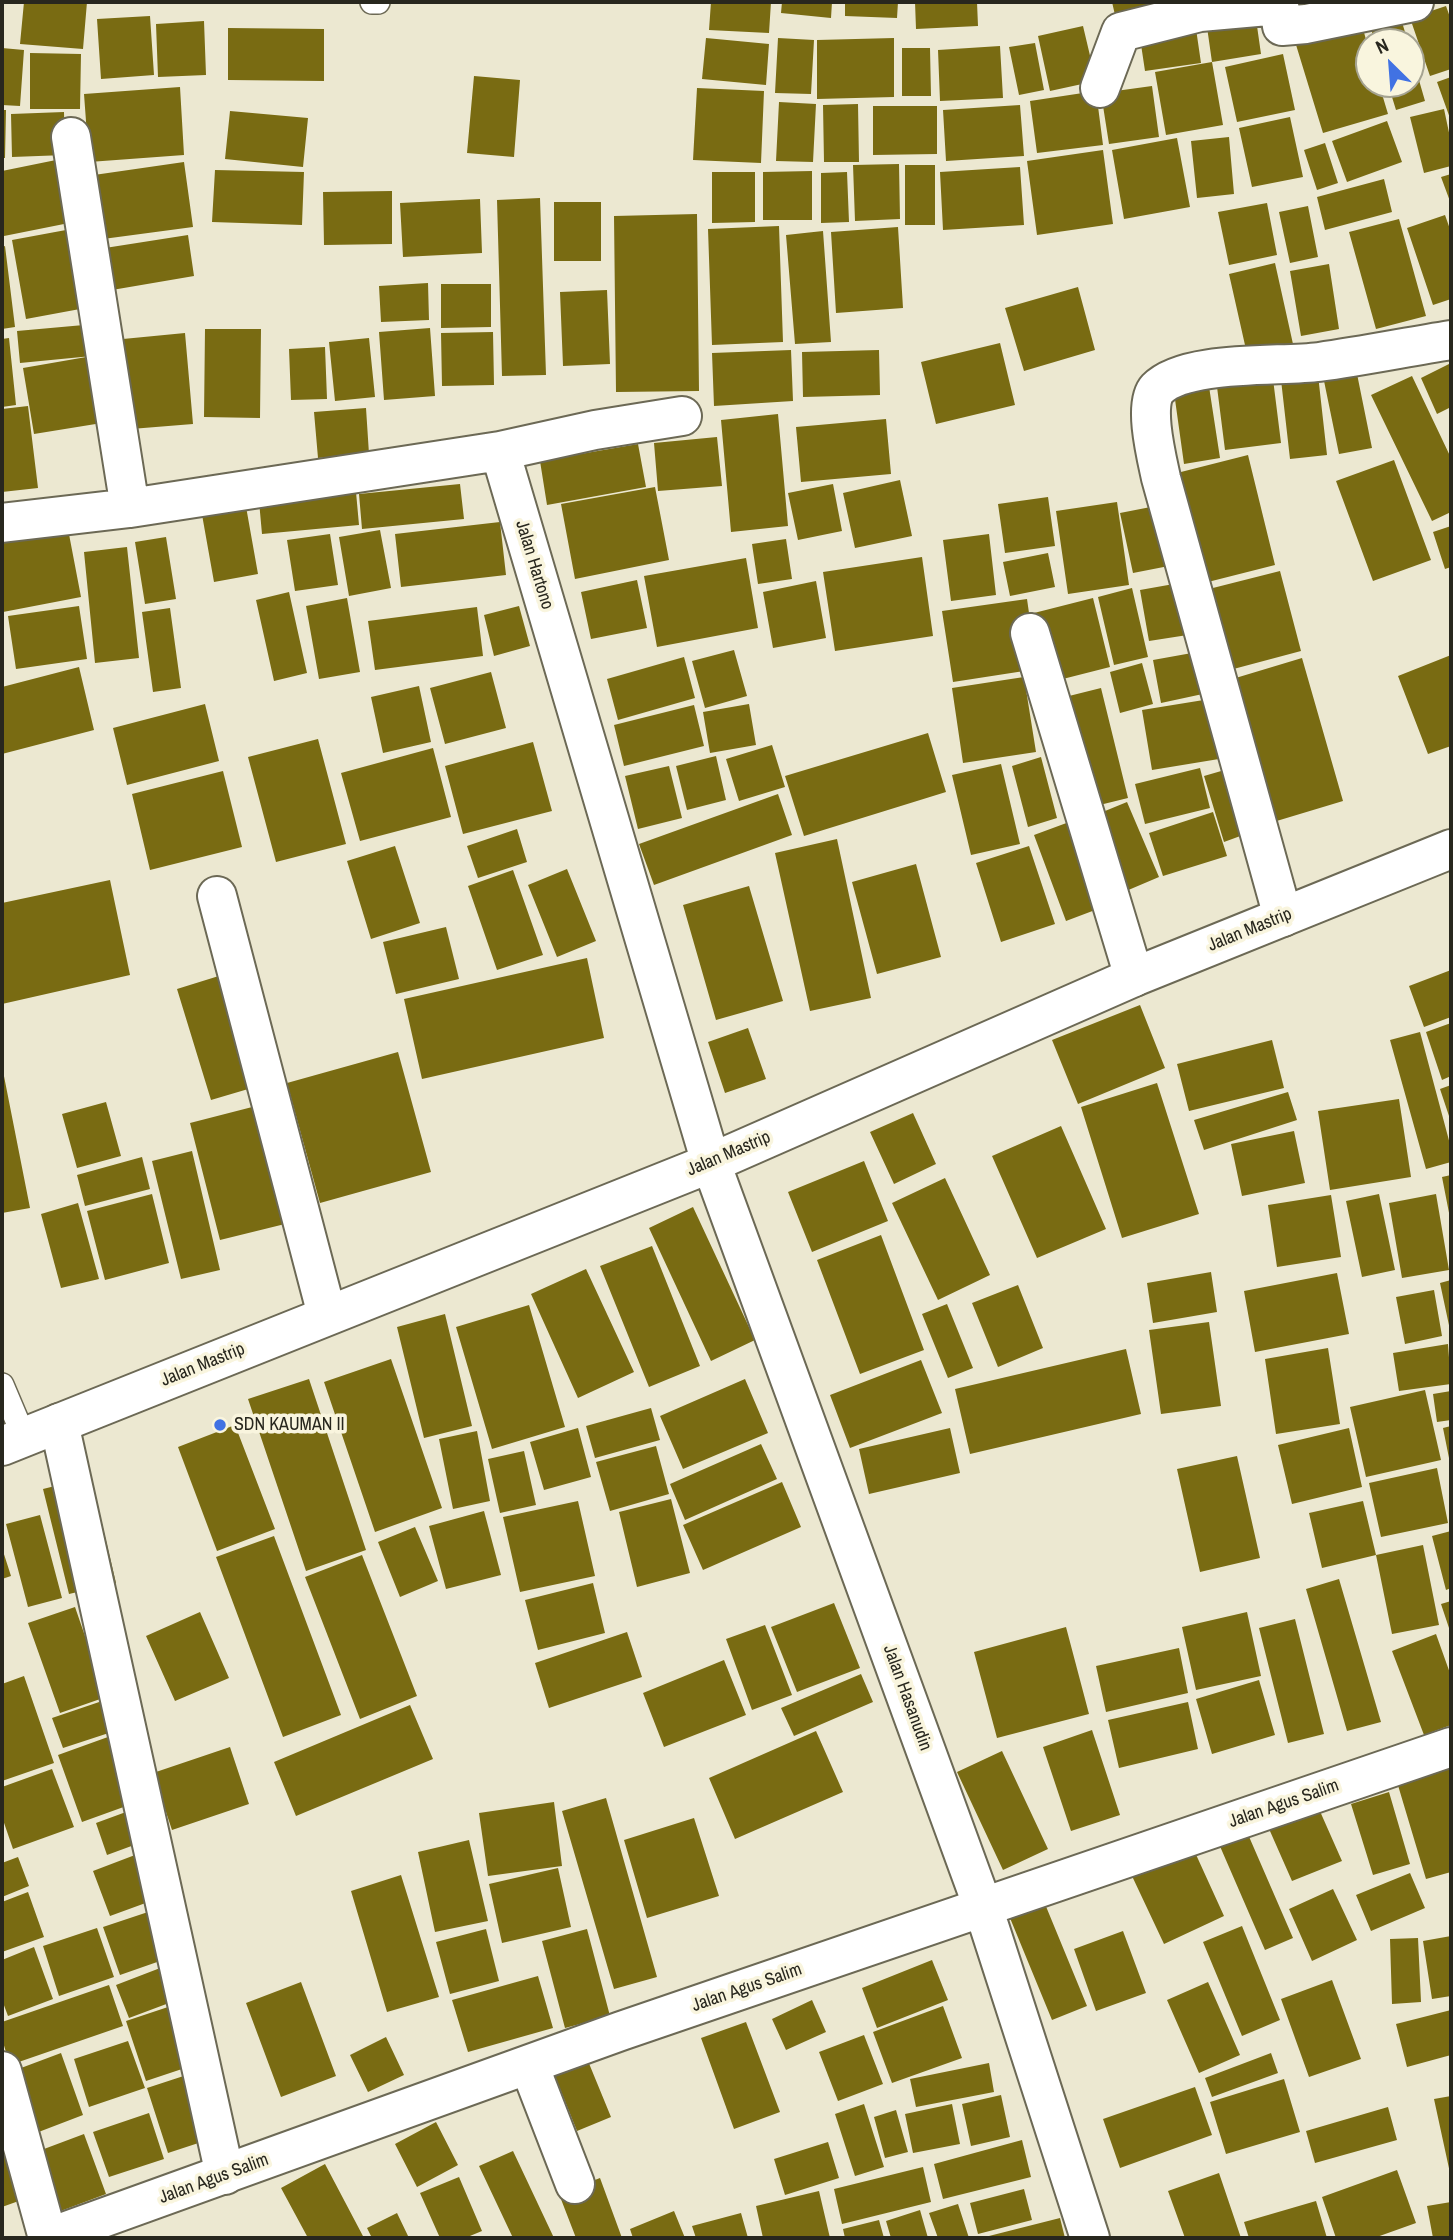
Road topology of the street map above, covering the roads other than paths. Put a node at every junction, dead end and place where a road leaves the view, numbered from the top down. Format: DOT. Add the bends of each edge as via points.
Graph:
graph roads {
  1 [pos="372,2"];
  2 [pos="378,2"];
  3 [pos="1414,2"];
  4 [pos="1242,5"];
  5 [pos="1100,88"];
  6 [pos="71,137"];
  7 [pos="1451,340"];
  8 [pos="682,416"];
  9 [pos="500,451"];
  10 [pos="130,508"];
  11 [pos="2,523"];
  12 [pos="1030,633"];
  13 [pos="1451,849"];
  14 [pos="217,896"];
  15 [pos="1283,916"];
  16 [pos="1134,976"];
  17 [pos="711,1163"];
  18 [pos="327,1315"];
  19 [pos="2,1385"];
  20 [pos="59,1423"];
  21 [pos="13,1442"];
  22 [pos="1451,1748"];
  23 [pos="982,1907"];
  24 [pos="529,2065"];
  25 [pos="2,2071"];
  26 [pos="225,2175"];
  27 [pos="575,2184"];
  28 [pos="48,2238"];
  29 [pos="1090,2238"];
  1 -- 2 [label="lane"];
  3 -- 4 [label="street" via="1282,26 1279,5"];
  4 -- 5 [label="street" via="1121,32"];
  6 -- 10 [label="street"];
  7 -- 15 [label="street" via="1317,362 1196,372 1174,378 1155,391 1151,406 1161,478"];
  8 -- 9 [label="street" via="595,429"];
  9 -- 10 [label="street"];
  9 -- 17 [label="street, Jalan Hartono"];
  10 -- 11 [label="street"];
  12 -- 16 [label="street"];
  13 -- 15 [label="street, Jalan Mastrip"];
  14 -- 18 [label="street"];
  15 -- 16 [label="street, Jalan Mastrip"];
  16 -- 17 [label="street, Jalan Mastrip"];
  17 -- 18 [label="street, Jalan Mastrip"];
  17 -- 23 [label="street, Jalan Hasanudin"];
  18 -- 20 [label="street, Jalan Mastrip"];
  19 -- 21 [label="lane"];
  20 -- 21 [label="street, Jalan Mastrip"];
  20 -- 26 [label="street"];
  22 -- 23 [label="street, Jalan Agus Salim"];
  23 -- 24 [label="street, Jalan Agus Salim"];
  23 -- 29 [label="street, Jalan Hasanudin"];
  24 -- 26 [label="street, Jalan Agus Salim"];
  24 -- 27 [label="street"];
  25 -- 28 [label="street"];
  26 -- 28 [label="street, Jalan Agus Salim"];
}
